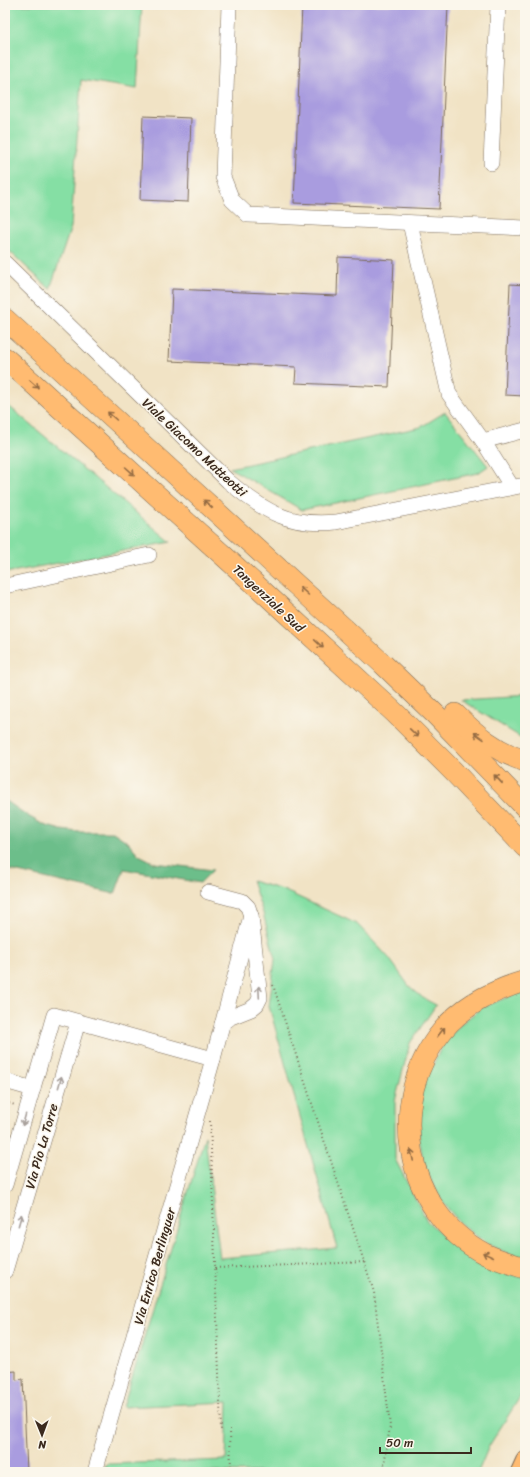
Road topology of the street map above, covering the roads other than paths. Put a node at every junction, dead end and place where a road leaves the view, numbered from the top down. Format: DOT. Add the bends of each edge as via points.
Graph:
graph roads {
  1 [pos="228,5"];
  2 [pos="498,5"];
  3 [pos="491,163"];
  4 [pos="410,222"];
  5 [pos="525,228"];
  6 [pos="5,263"];
  7 [pos="5,319"];
  8 [pos="5,358"];
  9 [pos="525,430"];
  10 [pos="483,441"];
  11 [pos="519,486"];
  12 [pos="149,555"];
  13 [pos="5,586"];
  14 [pos="328,612"];
  15 [pos="525,761"];
  16 [pos="525,807"];
  17 [pos="525,847"];
  18 [pos="208,892"];
  19 [pos="251,916"];
  20 [pos="236,970"];
  21 [pos="257,972"];
  22 [pos="525,982"];
  23 [pos="78,1022"];
  24 [pos="222,1024"];
  25 [pos="213,1059"];
  26 [pos="5,1081"];
  27 [pos="33,1089"];
  28 [pos="5,1185"];
  29 [pos="525,1268"];
  30 [pos="5,1271"];
  31 [pos="525,1461"];
  32 [pos="95,1472"];
  33 [pos="520,1472"];
  1 -- 4 [label="street" via="223,177 232,200 248,215"];
  2 -- 3 [label="street"];
  4 -- 5 [label="street"];
  4 -- 10 [label="street" via="449,394"];
  6 -- 11 [label="street, Viale Giacomo Matteotti" via="228,481 265,508 301,522 318,524"];
  14 -- 7 [label="highway, one-way"];
  8 -- 17 [label="highway, Tangenziale Sud, one-way" via="396,714"];
  9 -- 10 [label="street"];
  10 -- 11 [label="street"];
  12 -- 13 [label="street"];
  15 -- 14 [label="highway, one-way" via="506,753 474,733 403,664"];
  16 -- 14 [label="highway, one-way" via="436,715"];
  18 -- 19 [label="street" via="242,901 248,907"];
  19 -- 20 [label="street, Via Enrico Berlinguer"];
  19 -- 21 [label="street"];
  20 -- 21 [label="street" via="246,964"];
  20 -- 24 [label="street, Via Enrico Berlinguer"];
  24 -- 21 [label="street, one-way" via="257,1004 260,998"];
  29 -- 22 [label="highway, one-way" via="485,1254 455,1231 437,1212 417,1175 409,1137 411,1096 433,1042 460,1014 491,993"];
  23 -- 25 [label="street"];
  23 -- 27 [label="street, Via Pio La Torre" via="54,1015"];
  30 -- 23 [label="street, Via Pio La Torre, one-way"];
  24 -- 25 [label="street, Via Enrico Berlinguer"];
  25 -- 32 [label="street, Via Enrico Berlinguer"];
  26 -- 27 [label="street, Via Pio La Torre"];
  27 -- 28 [label="street, Via Pio La Torre, one-way"];
  31 -- 33 [label="main road"];
}
